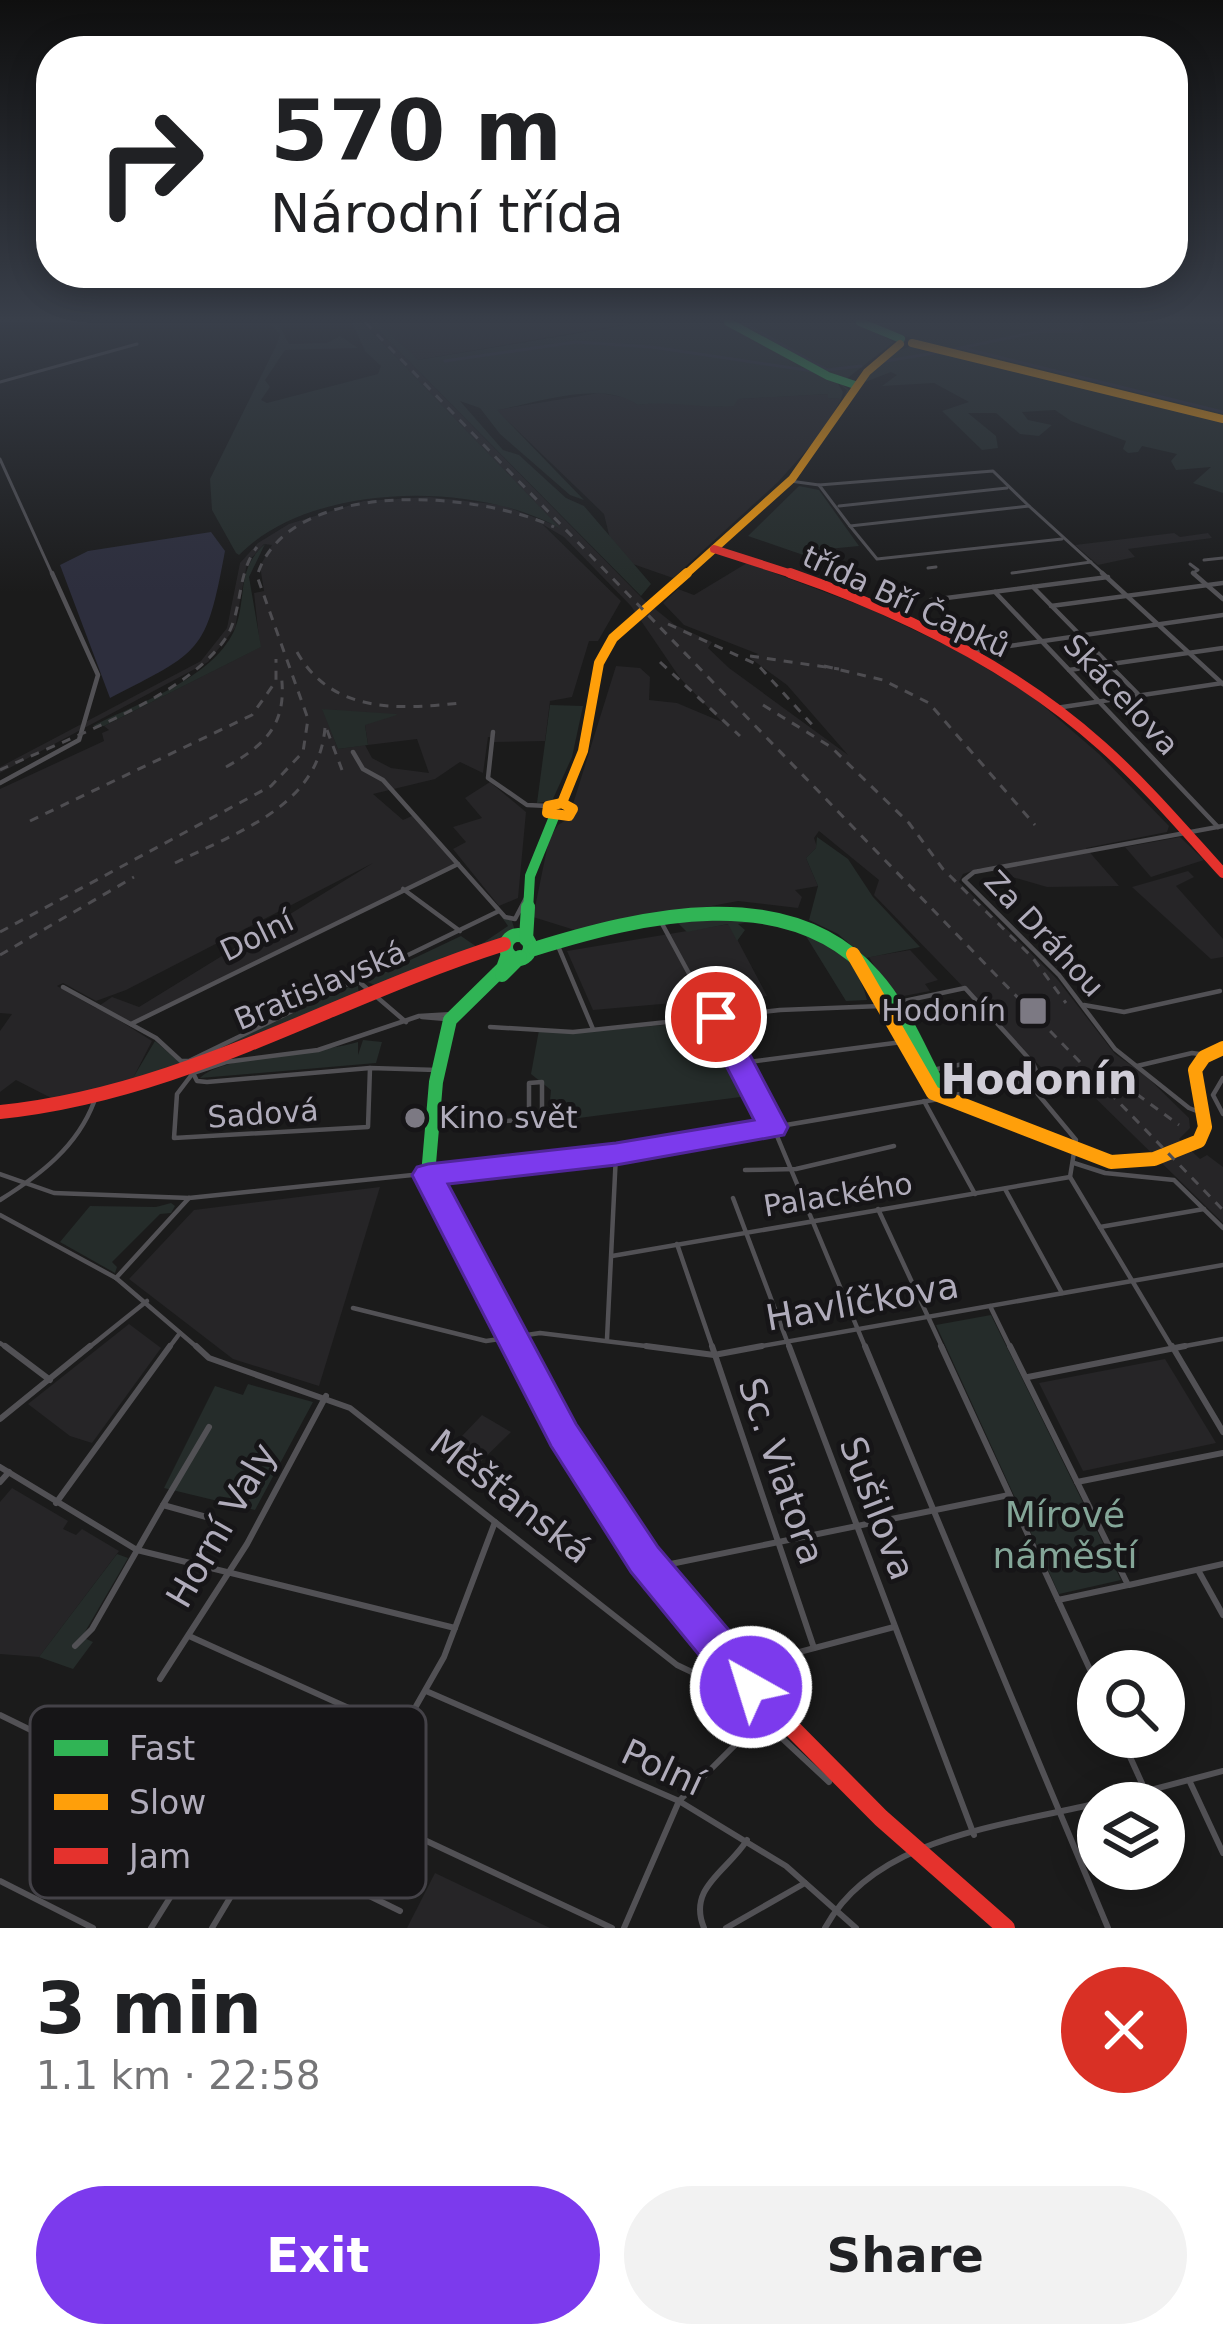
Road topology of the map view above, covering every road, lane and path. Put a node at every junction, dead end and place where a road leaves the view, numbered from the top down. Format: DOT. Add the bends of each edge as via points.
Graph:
graph roads {
  1 [pos="839,412"];
  2 [pos="1194,412"];
  3 [pos="1223,419"];
  4 [pos="0,459"];
  5 [pos="788,480"];
  6 [pos="827,488"];
  7 [pos="1010,488"];
  8 [pos="839,506"];
  9 [pos="1029,506"];
  10 [pos="850,526"];
  11 [pos="1062,539"];
  12 [pos="714,549"];
  13 [pos="1223,558"];
  14 [pos="1204,560"];
  15 [pos="1091,562"];
  16 [pos="1190,564"];
  17 [pos="936,567"];
  18 [pos="928,568"];
  19 [pos="1012,573"];
  20 [pos="1108,577"];
  21 [pos="838,579"];
  22 [pos="1223,583"];
  23 [pos="1206,585"];
  24 [pos="1033,587"];
  25 [pos="824,588"];
  26 [pos="995,592"];
  27 [pos="1128,596"];
  28 [pos="1223,599"];
  29 [pos="931,600"];
  30 [pos="1051,607"];
  31 [pos="1223,615"];
  32 [pos="1158,624"];
  33 [pos="1079,635"];
  34 [pos="1040,640"];
  35 [pos="1223,648"];
  36 [pos="968,652"];
  37 [pos="1189,653"];
  38 [pos="1108,664"];
  39 [pos="1069,670"];
  40 [pos="1223,683"];
  41 [pos="1138,695"];
  42 [pos="1098,701"];
  43 [pos="1056,708"];
  44 [pos="493,732"];
  45 [pos="353,752"];
  46 [pos="0,784"];
  47 [pos="549,809"];
  48 [pos="1220,827"];
  49 [pos="1186,833"];
  50 [pos="458,864"];
  51 [pos="1222,871"];
  52 [pos="404,889"];
  53 [pos="526,905"];
  54 [pos="499,911"];
  55 [pos="660,920"];
  56 [pos="607,930"];
  57 [pos="460,932"];
  58 [pos="558,946"];
  59 [pos="518,947"];
  60 [pos="357,980"];
  61 [pos="63,987"];
  62 [pos="1220,992"];
  63 [pos="375,993"];
  64 [pos="886,1005"];
  65 [pos="1084,1005"];
  66 [pos="451,1017"];
  67 [pos="716,1017"];
  68 [pos="406,1022"];
  69 [pos="131,1024"];
  70 [pos="490,1027"];
  71 [pos="593,1029"];
  72 [pos="902,1042"];
  73 [pos="1223,1048"];
  74 [pos="1207,1055"];
  75 [pos="740,1063"];
  76 [pos="974,1063"];
  77 [pos="1136,1066"];
  78 [pos="370,1068"];
  79 [pos="187,1069"];
  80 [pos="438,1070"];
  81 [pos="929,1070"];
  82 [pos="1223,1078"];
  83 [pos="1027,1081"];
  84 [pos="945,1097"];
  85 [pos="924,1101"];
  86 [pos="94,1102"];
  87 [pos="0,1112"];
  88 [pos="1202,1113"];
  89 [pos="1223,1114"];
  90 [pos="529,1120"];
  91 [pos="431,1124"];
  92 [pos="773,1127"];
  93 [pos="894,1146"];
  94 [pos="616,1154"];
  95 [pos="1076,1157"];
  96 [pos="745,1170"];
  97 [pos="791,1170"];
  98 [pos="0,1174"];
  99 [pos="428,1175"];
  100 [pos="1070,1178"];
  101 [pos="23,1184"];
  102 [pos="1005,1189"];
  103 [pos="975,1194"];
  104 [pos="189,1198"];
  105 [pos="734,1198"];
  106 [pos="0,1200"];
  107 [pos="878,1209"];
  108 [pos="1204,1209"];
  109 [pos="0,1215"];
  110 [pos="812,1220"];
  111 [pos="1100,1227"];
  112 [pos="1223,1228"];
  113 [pos="746,1232"];
  114 [pos="677,1244"];
  115 [pos="612,1256"];
  116 [pos="1223,1265"];
  117 [pos="116,1278"];
  118 [pos="1133,1281"];
  119 [pos="1062,1293"];
  120 [pos="147,1301"];
  121 [pos="990,1306"];
  122 [pos="353,1308"];
  123 [pos="928,1316"];
  124 [pos="856,1328"];
  125 [pos="181,1332"];
  126 [pos="510,1338"];
  127 [pos="1223,1340"];
  128 [pos="607,1341"];
  129 [pos="787,1341"];
  130 [pos="0,1343"];
  131 [pos="1173,1349"];
  132 [pos="714,1354"];
  133 [pos="1026,1378"];
  134 [pos="50,1380"];
  135 [pos="326,1396"];
  136 [pos="0,1420"];
  137 [pos="209,1427"];
  138 [pos="1223,1432"];
  139 [pos="1223,1453"];
  140 [pos="0,1467"];
  141 [pos="9,1472"];
  142 [pos="0,1482"];
  143 [pos="1077,1482"];
  144 [pos="1010,1495"];
  145 [pos="56,1503"];
  146 [pos="163,1505"];
  147 [pos="934,1511"];
  148 [pos="210,1519"];
  149 [pos="495,1522"];
  150 [pos="856,1526"];
  151 [pos="776,1541"];
  152 [pos="137,1550"];
  153 [pos="1223,1564"];
  154 [pos="651,1568"];
  155 [pos="1198,1570"];
  156 [pos="227,1574"];
  157 [pos="1128,1586"];
  158 [pos="1058,1600"];
  159 [pos="1223,1615"];
  160 [pos="894,1627"];
  161 [pos="454,1628"];
  162 [pos="188,1635"];
  163 [pos="75,1646"];
  164 [pos="814,1648"];
  165 [pos="1081,1650"];
  166 [pos="160,1679"];
  167 [pos="737,1684"];
  168 [pos="426,1691"];
  169 [pos="345,1706"];
  170 [pos="417,1706"];
  171 [pos="0,1715"];
  172 [pos="752,1729"];
  173 [pos="30,1730"];
  174 [pos="1223,1772"];
  175 [pos="1189,1780"];
  176 [pos="829,1782"];
  177 [pos="1180,1782"];
  178 [pos="679,1801"];
  179 [pos="1077,1809"];
  180 [pos="1059,1814"];
  181 [pos="974,1835"];
  182 [pos="747,1840"];
  183 [pos="426,1841"];
  184 [pos="1223,1853"];
  185 [pos="920,1854"];
  186 [pos="0,1881"];
  187 [pos="805,1883"];
  188 [pos="30,1896"];
  189 [pos="34,1898"];
  190 [pos="170,1898"];
  191 [pos="230,1898"];
  192 [pos="373,1898"];
  193 [pos="831,1906"];
  194 [pos="400,1911"];
  195 [pos="93,1928"];
  196 [pos="151,1928"];
  197 [pos="212,1928"];
  198 [pos="613,1928"];
  199 [pos="624,1928"];
  200 [pos="704,1928"];
  201 [pos="727,1928"];
  202 [pos="824,1928"];
  203 [pos="856,1928"];
  204 [pos="1006,1928"];
  205 [pos="1108,1928"];
  1 -- 5 [label="main road"];
  2 -- 3 [label="main road"];
  4 -- 46 [label="street" via="98,669 82,736"];
  5 -- 6 [label="street"];
  5 -- 12 [label="main road"];
  6 -- 7 [label="street" via="993,471"];
  6 -- 8 [label="street"];
  7 -- 8 [label="street"];
  7 -- 9 [label="street"];
  8 -- 10 [label="street"];
  9 -- 10 [label="street"];
  9 -- 11 [label="street"];
  10 -- 11 [label="street" via="877,559"];
  11 -- 15 [label="street"];
  12 -- 25 [label="main road, třída Bří Čapků"];
  12 -- 47 [label="main road" via="613,638 601,659 583,751"];
  13 -- 14 [label="street"];
  15 -- 19 [label="street"];
  15 -- 20 [label="street"];
  16 -- 23 [label="street"];
  17 -- 18 [label="street"];
  20 -- 24 [label="street"];
  20 -- 27 [label="street"];
  21 -- 25 [label="street, třída Bří Čapků"];
  22 -- 23 [label="street"];
  23 -- 27 [label="street"];
  23 -- 28 [label="street"];
  24 -- 26 [label="street"];
  24 -- 30 [label="street, Skácelova"];
  25 -- 36 [label="main road, třída Bří Čapků"];
  26 -- 29 [label="street"];
  26 -- 34 [label="street, Skácelova"];
  27 -- 30 [label="street"];
  27 -- 32 [label="street"];
  30 -- 33 [label="street, Skácelova"];
  31 -- 32 [label="street"];
  32 -- 33 [label="street"];
  32 -- 37 [label="street"];
  33 -- 34 [label="street"];
  33 -- 38 [label="street, Skácelova"];
  34 -- 36 [label="street"];
  34 -- 39 [label="street, Skácelova"];
  35 -- 37 [label="street"];
  36 -- 43 [label="main road, třída Bří Čapků"];
  37 -- 38 [label="street"];
  37 -- 40 [label="street"];
  38 -- 39 [label="street"];
  38 -- 41 [label="street, Skácelova"];
  39 -- 42 [label="street, Skácelova"];
  40 -- 41 [label="street"];
  41 -- 42 [label="street"];
  42 -- 43 [label="street"];
  42 -- 48 [label="street, Skácelova"];
  43 -- 49 [label="main road, třída Bří Čapků"];
  44 -- 47 [label="street" via="488,778"];
  45 -- 50 [label="street"];
  47 -- 53 [label="main road"];
  48 -- 49 [label="street"];
  49 -- 51 [label="main road, třída Bří Čapků"];
  49 -- 65 [label="street, Za Dráhou" via="966,876"];
  50 -- 52 [label="street, Dolní"];
  50 -- 54 [label="street"];
  52 -- 57 [label="street"];
  52 -- 69 [label="street, Dolní"];
  53 -- 54 [label="street" via="515,919"];
  53 -- 59 [label="main road"];
  54 -- 57 [label="street"];
  55 -- 56 [label="main road"];
  55 -- 64 [label="main road" via="766,913 815,927 866,965"];
  55 -- 67 [label="street"];
  56 -- 58 [label="main road"];
  56 -- 59 [label="main road"];
  57 -- 60 [label="street"];
  58 -- 59 [label="main road"];
  58 -- 71 [label="street"];
  59 -- 63 [label="main road, Bratislavská" via="444,960"];
  59 -- 66 [label="main road"];
  60 -- 63 [label="street"];
  60 -- 79 [label="street"];
  61 -- 69 [label="street"];
  62 -- 65 [label="street" via="1128,1011"];
  63 -- 68 [label="street"];
  63 -- 79 [label="main road, Bratislavská"];
  64 -- 67 [label="street"];
  64 -- 72 [label="main road"];
  64 -- 81 [label="main road"];
  64 -- 83 [label="street" via="964,988 1034,1063 1037,1073"];
  65 -- 77 [label="street, Za Dráhou"];
  66 -- 68 [label="street, Sadová"];
  66 -- 80 [label="main road"];
  67 -- 71 [label="street"];
  67 -- 75 [label="street"];
  68 -- 79 [label="street, Sadová" via="326,1048"];
  69 -- 79 [label="street"];
  70 -- 71 [label="street"];
  72 -- 75 [label="street"];
  72 -- 84 [label="main road" via="930,1090"];
  73 -- 74 [label="main road"];
  74 -- 77 [label="street"];
  74 -- 88 [label="main road" via="1194,1078"];
  75 -- 92 [label="street"];
  76 -- 81 [label="street"];
  77 -- 88 [label="street, Za Dráhou"];
  78 -- 79 [label="street, Sadová" via="207,1082"];
  78 -- 79 [label="street, Sadová" via="368,1126 177,1140"];
  78 -- 80 [label="street, Sadová"];
  79 -- 86 [label="main road, Bratislavská"];
  80 -- 91 [label="main road"];
  81 -- 84 [label="main road"];
  82 -- 89 [label="street" via="1213,1095"];
  83 -- 84 [label="street"];
  83 -- 95 [label="street" via="1061,1118"];
  84 -- 85 [label="street"];
  84 -- 95 [label="main road"];
  85 -- 92 [label="street"];
  85 -- 103 [label="street"];
  86 -- 87 [label="main road, Bratislavská"];
  86 -- 101 [label="street" via="84,1128"];
  88 -- 95 [label="main road" via="1199,1142 1154,1159"];
  90 -- 90 [label="street" via="529,1082 542,1082 542,1116"];
  90 -- 91 [label="street"];
  91 -- 99 [label="main road"];
  92 -- 94 [label="street"];
  92 -- 97 [label="street"];
  93 -- 97 [label="street"];
  94 -- 99 [label="street"];
  94 -- 115 [label="street"];
  95 -- 100 [label="street"];
  95 -- 108 [label="street" via="1105,1173 1170,1178"];
  96 -- 97 [label="street"];
  97 -- 110 [label="street"];
  98 -- 101 [label="street"];
  99 -- 104 [label="street"];
  99 -- 126 [label="main road"];
  100 -- 102 [label="street, Palackého"];
  100 -- 111 [label="street"];
  101 -- 104 [label="street" via="92,1197"];
  101 -- 106 [label="street"];
  102 -- 103 [label="street, Palackého"];
  102 -- 119 [label="street"];
  103 -- 107 [label="street, Palackého"];
  104 -- 117 [label="street"];
  105 -- 113 [label="street, Sušilova"];
  107 -- 110 [label="street, Palackého"];
  107 -- 123 [label="street"];
  108 -- 111 [label="street"];
  108 -- 112 [label="street"];
  109 -- 117 [label="street, Měšťanská"];
  110 -- 113 [label="street, Palackého"];
  110 -- 124 [label="street"];
  111 -- 118 [label="street"];
  113 -- 114 [label="street, Palackého"];
  113 -- 129 [label="street, Sušilova"];
  114 -- 115 [label="street, Palackého"];
  114 -- 132 [label="street, Sc. Viatora"];
  115 -- 128 [label="street"];
  116 -- 118 [label="street, Havlíčkova"];
  117 -- 120 [label="street, Měšťanská"];
  118 -- 119 [label="street, Havlíčkova"];
  118 -- 131 [label="street"];
  119 -- 121 [label="street, Havlíčkova"];
  120 -- 125 [label="street, Měšťanská"];
  120 -- 134 [label="street"];
  121 -- 123 [label="street, Havlíčkova"];
  121 -- 133 [label="street"];
  122 -- 126 [label="street, Havlíčkova" via="486,1341"];
  123 -- 124 [label="street, Havlíčkova"];
  123 -- 144 [label="street"];
  124 -- 129 [label="street, Havlíčkova"];
  124 -- 147 [label="street"];
  125 -- 135 [label="street, Měšťanská" via="209,1358"];
  125 -- 145 [label="street"];
  126 -- 128 [label="street, Havlíčkova"];
  126 -- 154 [label="main road"];
  127 -- 131 [label="street"];
  128 -- 132 [label="street, Havlíčkova"];
  129 -- 132 [label="street, Havlíčkova"];
  129 -- 150 [label="street, Sušilova"];
  130 -- 134 [label="street"];
  131 -- 133 [label="street"];
  131 -- 138 [label="street"];
  132 -- 151 [label="street, Sc. Viatora"];
  133 -- 143 [label="street"];
  134 -- 136 [label="street"];
  135 -- 149 [label="street, Měšťanská"];
  135 -- 156 [label="street, Horní Valy"];
  137 -- 146 [label="street, Horní Valy"];
  139 -- 143 [label="street"];
  140 -- 141 [label="street"];
  141 -- 142 [label="street"];
  141 -- 145 [label="street"];
  143 -- 157 [label="street"];
  144 -- 147 [label="street"];
  144 -- 158 [label="street"];
  145 -- 152 [label="street"];
  146 -- 148 [label="street, Horní Valy"];
  146 -- 152 [label="street, Horní Valy"];
  147 -- 150 [label="street"];
  147 -- 180 [label="street"];
  149 -- 161 [label="street"];
  149 -- 167 [label="street, Měšťanská" via="677,1665"];
  150 -- 151 [label="street"];
  150 -- 160 [label="street, Sušilova"];
  151 -- 154 [label="street"];
  151 -- 164 [label="street, Sc. Viatora"];
  152 -- 156 [label="street"];
  152 -- 163 [label="street, Horní Valy"];
  153 -- 155 [label="street"];
  154 -- 167 [label="main road" via="721,1649"];
  155 -- 157 [label="street"];
  155 -- 159 [label="street"];
  156 -- 161 [label="street"];
  156 -- 162 [label="street, Horní Valy"];
  157 -- 158 [label="street"];
  158 -- 165 [label="street"];
  160 -- 164 [label="street"];
  160 -- 181 [label="street, Sušilova"];
  161 -- 168 [label="street"];
  162 -- 166 [label="street, Horní Valy"];
  162 -- 169 [label="street"];
  164 -- 167 [label="street" via="754,1664"];
  167 -- 172 [label="street"];
  167 -- 185 [label="main road, Měšťanská" via="776,1706"];
  168 -- 170 [label="street"];
  168 -- 178 [label="street, Polní"];
  171 -- 173 [label="street"];
  172 -- 176 [label="street" via="771,1728"];
  172 -- 178 [label="street"];
  174 -- 175 [label="street"];
  175 -- 177 [label="street"];
  175 -- 184 [label="street"];
  178 -- 182 [label="street, Polní"];
  178 -- 199 [label="street"];
  179 -- 180 [label="street"];
  180 -- 181 [label="street"];
  180 -- 205 [label="street"];
  181 -- 185 [label="street"];
  182 -- 187 [label="street, Polní"];
  182 -- 200 [label="street" via="702,1889"];
  183 -- 198 [label="street"];
  185 -- 193 [label="street" via="860,1878"];
  185 -- 204 [label="main road, Měšťanská"];
  186 -- 188 [label="street"];
  187 -- 193 [label="street, Polní"];
  187 -- 201 [label="street"];
  189 -- 195 [label="street"];
  190 -- 196 [label="street"];
  191 -- 197 [label="street"];
  192 -- 194 [label="street"];
  193 -- 202 [label="street"];
  193 -- 203 [label="street, Polní"];
}
